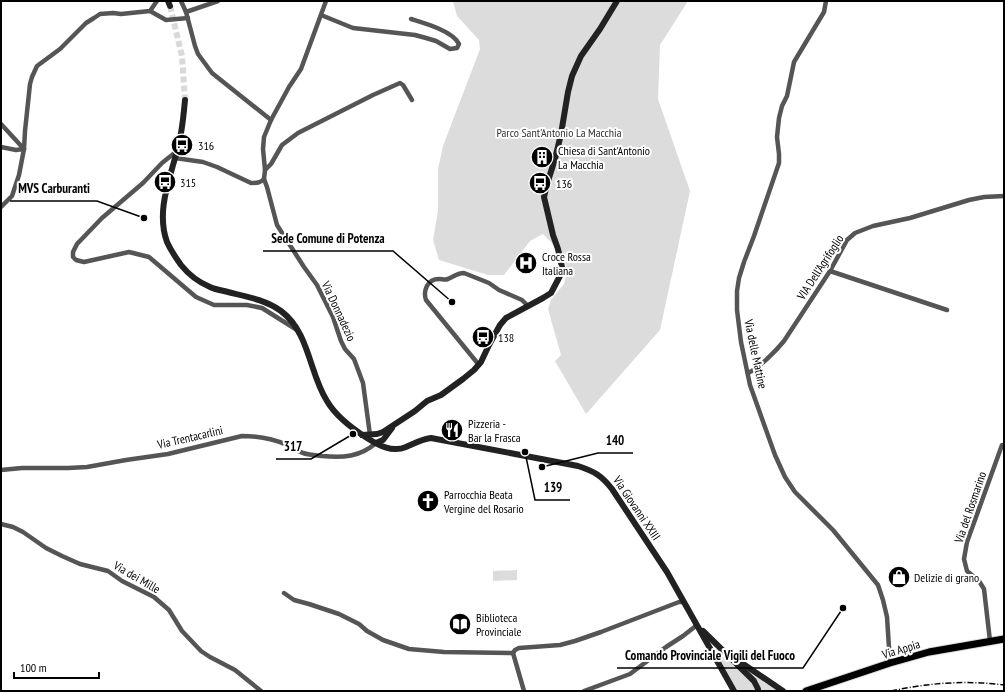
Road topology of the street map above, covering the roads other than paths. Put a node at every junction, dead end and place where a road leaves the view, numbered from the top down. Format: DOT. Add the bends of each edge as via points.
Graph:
graph roads {
  1 [pos="157,1"];
  2 [pos="181,1"];
  3 [pos="218,1"];
  4 [pos="326,1"];
  5 [pos="617,1"];
  6 [pos="826,1"];
  7 [pos="150,11"];
  8 [pos="186,12"];
  9 [pos="320,16"];
  10 [pos="188,18"];
  11 [pos="411,19"];
  12 [pos="185,100"];
  13 [pos="412,100"];
  14 [pos="271,120"];
  15 [pos="1,124"];
  16 [pos="1,147"];
  17 [pos="24,149"];
  18 [pos="177,151"];
  19 [pos="175,158"];
  20 [pos="264,170"];
  21 [pos="264,179"];
  22 [pos="1004,196"];
  23 [pos="1,208"];
  24 [pos="830,271"];
  25 [pos="528,306"];
  26 [pos="947,310"];
  27 [pos="298,331"];
  28 [pos="479,365"];
  29 [pos="748,373"];
  30 [pos="394,425"];
  31 [pos="380,433"];
  32 [pos="362,435"];
  33 [pos="370,435"];
  34 [pos="387,435"];
  35 [pos="376,443"];
  36 [pos="1002,445"];
  37 [pos="392,449"];
  38 [pos="1,470"];
  39 [pos="1,524"];
  40 [pos="284,594"];
  41 [pos="683,602"];
  42 [pos="698,626"];
  43 [pos="1004,639"];
  44 [pos="990,641"];
  45 [pos="720,648"];
  46 [pos="513,653"];
  47 [pos="890,663"];
  48 [pos="261,691"];
  49 [pos="524,691"];
  50 [pos="584,691"];
  51 [pos="734,691"];
  52 [pos="758,691"];
  53 [pos="783,691"];
  54 [pos="806,691"];
  1 -- 7 [label="street"];
  2 -- 8 [label="street"];
  3 -- 8 [label="street"];
  4 -- 9 [label="street, Via Donnadezio"];
  5 -- 25 [label="main road" via="581,56 572,76 561,134 544,197 561,260 561,274 551,292"];
  6 -- 29 [label="street, Via delle Mattine" via="824,12 794,62 787,96 779,118 779,163 739,278 739,332"];
  7 -- 10 [label="street" via="166,20"];
  7 -- 17 [label="street" via="100,14 37,66 30,84"];
  8 -- 10 [label="street"];
  9 -- 11 [label="street" via="353,28 426,38 450,49 458,47 458,41 445,32"];
  9 -- 14 [label="street, Via Donnadezio" via="301,69"];
  10 -- 14 [label="street" via="198,54 212,73"];
  12 -- 18 [label="main road"];
  13 -- 20 [label="street" via="400,83 379,92 298,133 282,145 271,164"];
  14 -- 20 [label="street, Via Donnadezio" via="263,142"];
  15 -- 17 [label="street"];
  16 -- 17 [label="street"];
  17 -- 23 [label="street" via="12,196"];
  18 -- 19 [label="main road"];
  18 -- 27 [label="street" via="102,218 77,244 73,257 84,262 129,252 149,257 196,297 214,305 247,305 262,308"];
  19 -- 21 [label="street" via="203,162 251,183"];
  19 -- 27 [label="main road" via="162,211 167,241 177,260 198,281 211,288 269,304 281,312"];
  20 -- 21 [label="street, Via Donnadezio"];
  21 -- 33 [label="street, Via Donnadezio" via="277,225 317,285 333,317 341,341 357,366 363,382"];
  22 -- 24 [label="street, VIA Dell'Agrifoglio" via="969,200 873,226 847,240"];
  24 -- 26 [label="street"];
  24 -- 29 [label="street, VIA Dell'Agrifoglio" via="784,341"];
  25 -- 28 [label="main road" via="506,318 500,325"];
  25 -- 28 [label="street" via="522,300 464,273 434,280 426,286 426,300"];
  27 -- 32 [label="main road" via="306,345 327,403"];
  28 -- 30 [label="main road" via="441,395 427,401"];
  29 -- 47 [label="street, Via delle Mattine" via="750,385 785,477 795,492 833,530 878,585 887,617"];
  30 -- 31 [label="main road"];
  30 -- 34 [label="main road"];
  31 -- 33 [label="main road"];
  31 -- 35 [label="main road"];
  32 -- 33 [label="main road"];
  32 -- 35 [label="main road"];
  34 -- 35 [label="main road"];
  34 -- 37 [label="main road" via="387,442"];
  35 -- 37 [label="main road"];
  35 -- 38 [label="street, Via Trentacarlini" via="359,454 336,457 302,453 276,441 242,436 168,454 87,467"];
  36 -- 44 [label="street, Via del Rosmarino" via="967,542 964,558 967,571 984,588"];
  37 -- 41 [label="main road, Via Giovanni XXIII" via="404,448 424,438 431,438 590,470 612,489 667,572"];
  39 -- 48 [label="street, Via dei Mille" via="23,532 46,548 80,564 108,571 154,597 169,610 182,631 201,650 235,670"];
  40 -- 46 [label="street" via="294,600 339,614 383,640 409,648 444,652"];
  41 -- 42 [label="main road, Via Giovanni XXIII"];
  41 -- 46 [label="street" via="575,641 560,645 519,648"];
  42 -- 45 [label="main road"];
  42 -- 50 [label="street" via="630,674"];
  42 -- 51 [label="main road"];
  43 -- 44 [label="main road, Via Appia"];
  44 -- 47 [label="main road, Via Appia" via="929,652"];
  45 -- 52 [label="main road" via="754,681"];
  45 -- 53 [label="main road"];
  46 -- 49 [label="street"];
  47 -- 54 [label="main road, Via Appia"];
}
